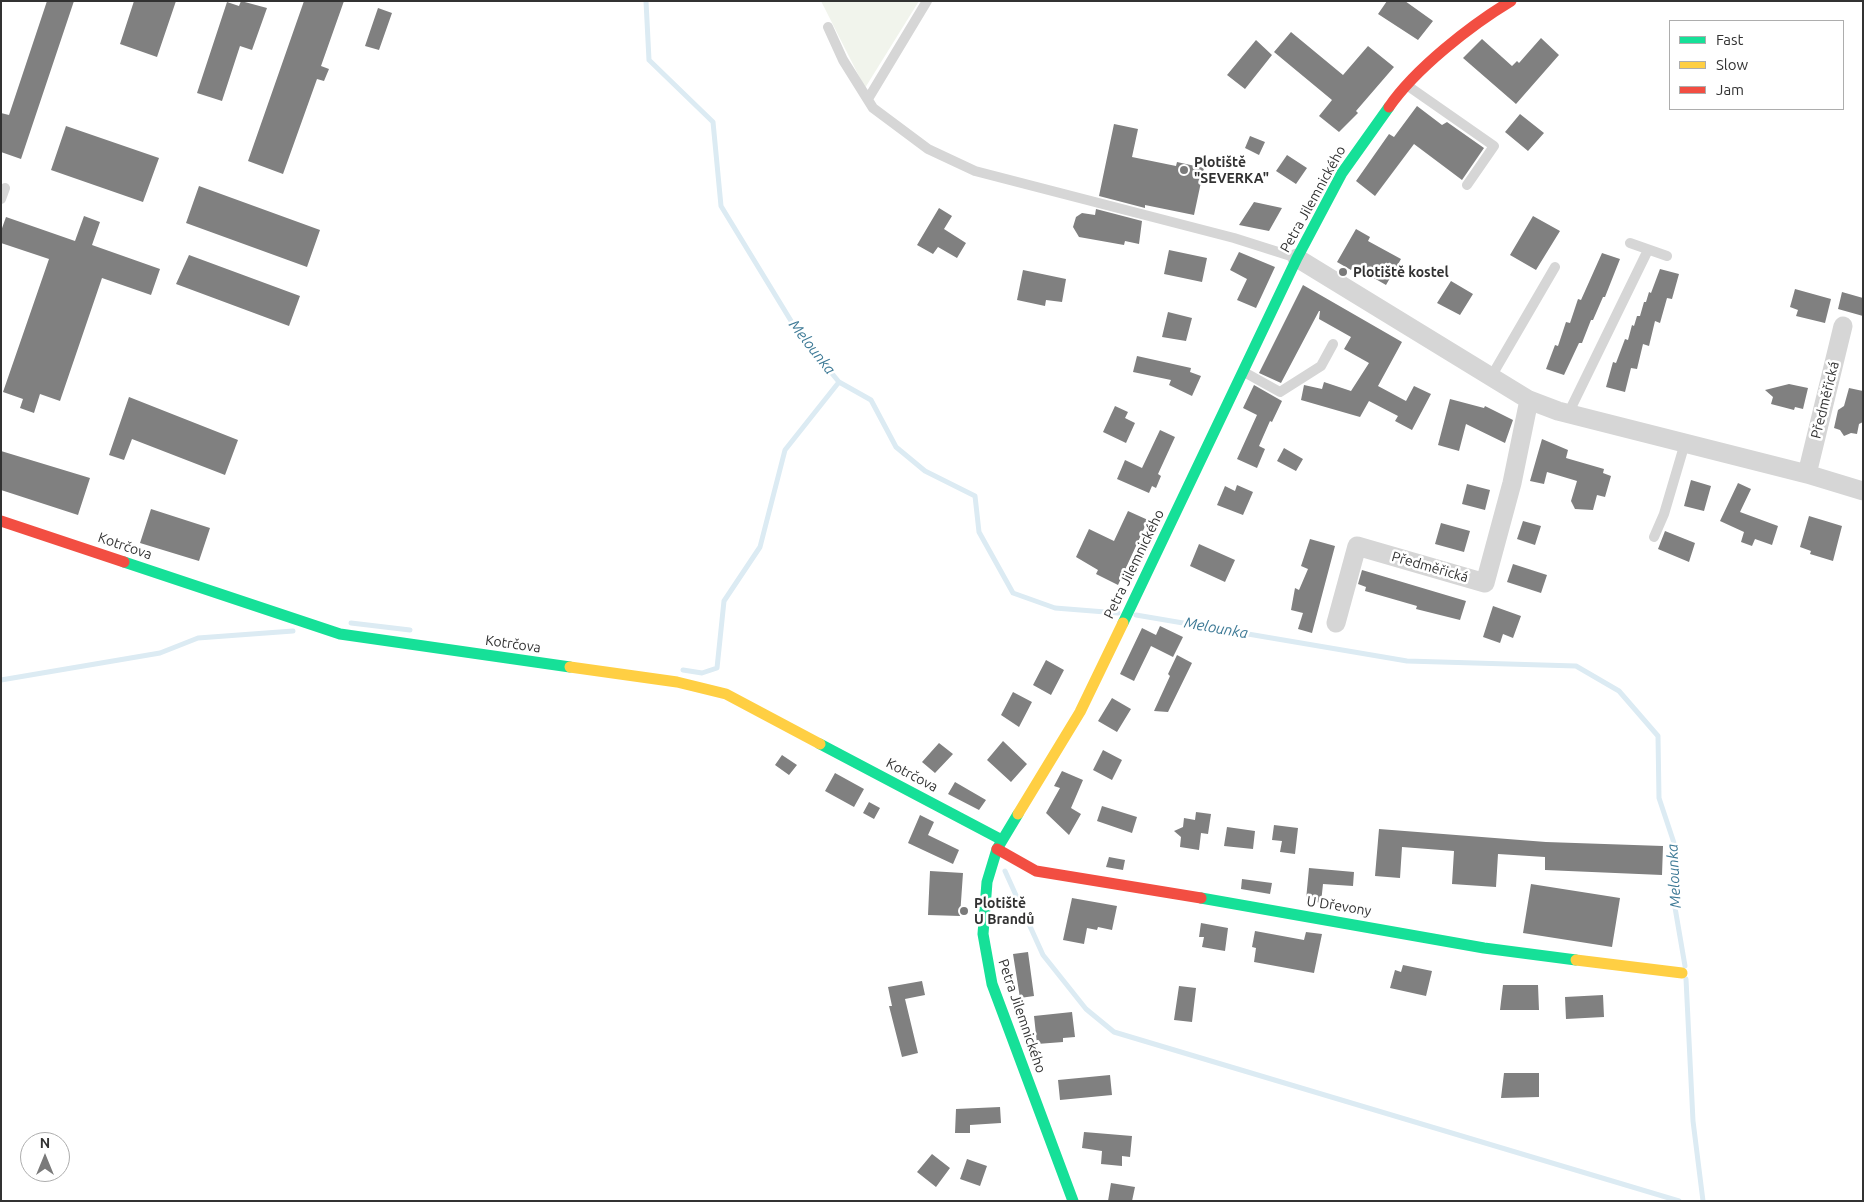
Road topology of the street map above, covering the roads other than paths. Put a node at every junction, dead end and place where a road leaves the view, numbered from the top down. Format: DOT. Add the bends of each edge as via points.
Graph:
graph roads {
  1 [pos="927,1"];
  2 [pos="1488,1"];
  3 [pos="1512,1"];
  4 [pos="1479,20"];
  5 [pos="828,27"];
  6 [pos="1407,85"];
  7 [pos="868,99"];
  8 [pos="1467,185"];
  9 [pos="5,188"];
  10 [pos="1,200"];
  11 [pos="1630,243"];
  12 [pos="1648,250"];
  13 [pos="1667,256"];
  14 [pos="1297,258"];
  15 [pos="1555,267"];
  16 [pos="1843,326"];
  17 [pos="1334,344"];
  18 [pos="1243,372"];
  19 [pos="1491,377"];
  20 [pos="1529,400"];
  21 [pos="1568,414"];
  22 [pos="1685,443"];
  23 [pos="1807,474"];
  24 [pos="1863,490"];
  25 [pos="1,521"];
  26 [pos="1654,537"];
  27 [pos="1336,623"];
  28 [pos="999,845"];
  29 [pos="1682,973"];
  30 [pos="1073,1201"];
  1 -- 7 [label="lane"];
  2 -- 4 [label="lane"];
  3 -- 4 [label="street, Petra Jilemnického"];
  4 -- 6 [label="street, Petra Jilemnického"];
  5 -- 7 [label="lane" via="843,60"];
  6 -- 8 [label="lane" via="1494,146"];
  6 -- 14 [label="street, Petra Jilemnického" via="1342,172"];
  7 -- 14 [label="lane" via="874,108 928,149 975,172"];
  9 -- 10 [label="lane"];
  11 -- 12 [label="lane"];
  12 -- 13 [label="lane"];
  12 -- 21 [label="lane"];
  14 -- 18 [label="street, Petra Jilemnického"];
  14 -- 19 [label="street"];
  15 -- 19 [label="lane"];
  16 -- 23 [label="street, Předměřická"];
  17 -- 18 [label="lane" via="1321,366 1280,392"];
  18 -- 28 [label="street, Petra Jilemnického" via="1080,712"];
  19 -- 20 [label="street"];
  20 -- 21 [label="street"];
  20 -- 27 [label="street, Předměřická" via="1512,483 1485,583 1357,546"];
  21 -- 22 [label="street"];
  22 -- 23 [label="street"];
  22 -- 26 [label="lane"];
  23 -- 24 [label="street"];
  25 -- 28 [label="street, Kotrčova" via="340,634 677,682 726,694"];
  28 -- 29 [label="street, U Dřevony" via="1036,871 1484,948"];
  28 -- 30 [label="street, Petra Jilemnického" via="985,899 983,934 986,958 992,984"];
}
